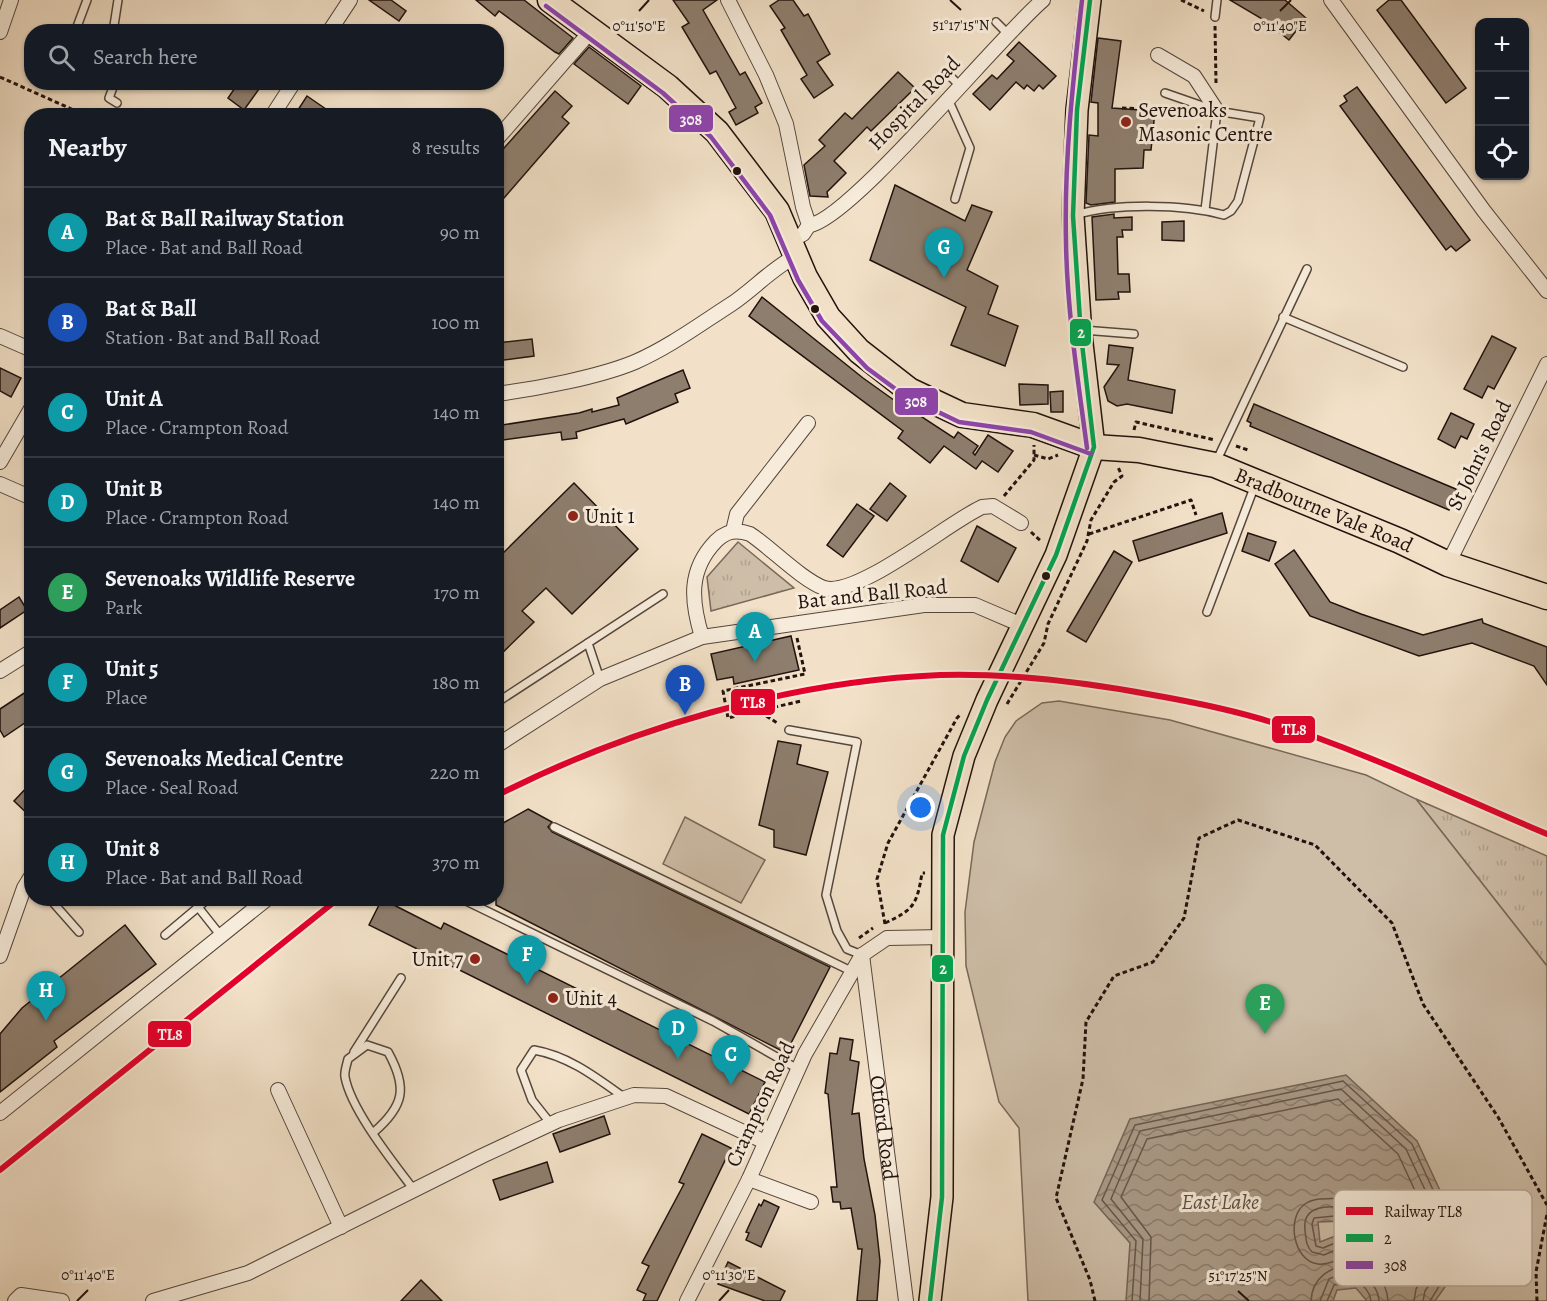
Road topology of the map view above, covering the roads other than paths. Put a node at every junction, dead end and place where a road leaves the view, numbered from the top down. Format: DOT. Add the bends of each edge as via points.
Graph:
graph roads {
  1 [pos="11,0"];
  2 [pos="87,0"];
  3 [pos="118,0"];
  4 [pos="350,0"];
  5 [pos="550,0"];
  6 [pos="728,0"];
  7 [pos="1042,0"];
  8 [pos="1090,0"];
  9 [pos="1217,0"];
  10 [pos="1331,0"];
  11 [pos="1215,17"];
  12 [pos="996,22"];
  13 [pos="78,24"];
  14 [pos="114,24"];
  15 [pos="334,24"];
  16 [pos="591,31"];
  17 [pos="0,32"];
  18 [pos="1007,33"];
  19 [pos="1158,55"];
  20 [pos="948,74"];
  21 [pos="960,86"];
  22 [pos="112,90"];
  23 [pos="289,90"];
  24 [pos="1165,93"];
  25 [pos="948,99"];
  26 [pos="117,103"];
  27 [pos="277,108"];
  28 [pos="1217,111"];
  29 [pos="504,131"];
  30 [pos="955,199"];
  31 [pos="1205,210"];
  32 [pos="1073,216"];
  33 [pos="809,225"];
  34 [pos="793,249"];
  35 [pos="1307,269"];
  36 [pos="1547,291"];
  37 [pos="1283,317"];
  38 [pos="1081,330"];
  39 [pos="1134,334"];
  40 [pos="0,336"];
  41 [pos="24,346"];
  42 [pos="1547,364"];
  43 [pos="1403,367"];
  44 [pos="504,393"];
  45 [pos="24,421"];
  46 [pos="808,423"];
  47 [pos="1094,447"];
  48 [pos="0,462"];
  49 [pos="1215,465"];
  50 [pos="1257,480"];
  51 [pos="0,484"];
  52 [pos="24,494"];
  53 [pos="1021,524"];
  54 [pos="733,531"];
  55 [pos="1448,564"];
  56 [pos="663,594"];
  57 [pos="1547,597"];
  58 [pos="1208,612"];
  59 [pos="1024,626"];
  60 [pos="702,637"];
  61 [pos="588,643"];
  62 [pos="24,656"];
  63 [pos="0,671"];
  64 [pos="600,679"];
  65 [pos="504,698"];
  66 [pos="789,730"];
  67 [pos="504,741"];
  68 [pos="554,827"];
  69 [pos="24,888"];
  70 [pos="56,906"];
  71 [pos="258,906"];
  72 [pos="476,906"];
  73 [pos="198,907"];
  74 [pos="79,932"];
  75 [pos="165,935"];
  76 [pos="221,936"];
  77 [pos="944,937"];
  78 [pos="862,955"];
  79 [pos="0,956"];
  80 [pos="851,971"];
  81 [pos="401,978"];
  82 [pos="351,1056"];
  83 [pos="798,1069"];
  84 [pos="278,1090"];
  85 [pos="626,1098"];
  86 [pos="0,1113"];
  87 [pos="551,1124"];
  88 [pos="374,1132"];
  89 [pos="765,1142"];
  90 [pos="749,1179"];
  91 [pos="414,1190"];
  92 [pos="812,1202"];
  93 [pos="341,1227"];
  94 [pos="15,1301"];
  95 [pos="62,1301"];
  96 [pos="153,1301"];
  97 [pos="687,1301"];
  98 [pos="906,1301"];
  99 [pos="930,1301"];
  1 -- 17 [label="street"];
  2 -- 13 [label="lane"];
  3 -- 14 [label="lane"];
  4 -- 15 [label="street"];
  5 -- 16 [label="highway, Bradbourne Vale Road"];
  6 -- 33 [label="street" via="786,124"];
  7 -- 18 [label="street, Hospital Road"];
  8 -- 32 [label="main road" via="1077,110"];
  9 -- 11 [label="lane"];
  10 -- 36 [label="street"];
  12 -- 18 [label="lane"];
  16 -- 29 [label="street"];
  16 -- 34 [label="highway, Bradbourne Vale Road" via="668,87 717,132 777,211"];
  18 -- 21 [label="street, Hospital Road"];
  19 -- 28 [label="street" via="1194,76"];
  20 -- 21 [label="lane"];
  21 -- 25 [label="street, Hospital Road"];
  22 -- 26 [label="lane" via="109,98"];
  23 -- 27 [label="street"];
  24 -- 28 [label="lane"];
  25 -- 30 [label="lane" via="970,148"];
  25 -- 33 [label="street, Hospital Road" via="852,198 822,222"];
  28 -- 31 [label="lane"];
  28 -- 31 [label="lane" via="1260,118 1238,201 1224,215"];
  31 -- 32 [label="lane" via="1115,208"];
  32 -- 38 [label="main road"];
  33 -- 34 [label="street, Hospital Road"];
  34 -- 44 [label="street, Hospital Road" via="775,269 732,303 665,347 633,362 526,391"];
  34 -- 47 [label="highway, Bradbourne Vale Road" via="833,324 899,383 962,415 1033,424"];
  35 -- 37 [label="lane"];
  37 -- 43 [label="lane"];
  37 -- 49 [label="lane"];
  38 -- 39 [label="lane"];
  38 -- 47 [label="main road"];
  40 -- 41 [label="street"];
  42 -- 55 [label="street, St John's Road"];
  45 -- 48 [label="street"];
  46 -- 54 [label="street" via="737,514"];
  47 -- 49 [label="highway, Bradbourne Vale Road"];
  47 -- 59 [label="main road" via="1056,555"];
  49 -- 50 [label="highway, Bradbourne Vale Road"];
  50 -- 55 [label="highway, Bradbourne Vale Road"];
  50 -- 58 [label="lane"];
  51 -- 52 [label="street"];
  53 -- 54 [label="street" via="995,506 986,505 909,553 837,589 819,585 750,534"];
  54 -- 60 [label="street" via="711,547 696,571 693,600"];
  55 -- 57 [label="highway, Bradbourne Vale Road"];
  56 -- 61 [label="lane"];
  59 -- 60 [label="street, Bat and Ball Road" via="975,605 924,605"];
  59 -- 77 [label="main road" via="996,703 964,756 943,835"];
  60 -- 64 [label="street, Bat and Ball Road"];
  61 -- 64 [label="lane"];
  61 -- 65 [label="lane"];
  62 -- 63 [label="street"];
  64 -- 67 [label="street, Bat and Ball Road"];
  66 -- 78 [label="lane" via="857,742 826,895 847,949"];
  68 -- 80 [label="lane"];
  69 -- 79 [label="street"];
  70 -- 74 [label="lane"];
  71 -- 76 [label="street"];
  72 -- 83 [label="lane" via="713,1022"];
  73 -- 75 [label="lane"];
  73 -- 76 [label="lane"];
  76 -- 86 [label="street"];
  77 -- 78 [label="street, Crampton Road" via="887,938"];
  77 -- 99 [label="main road" via="942,1197"];
  78 -- 80 [label="street, Crampton Road"];
  78 -- 98 [label="street, Otford Road"];
  80 -- 83 [label="street, Crampton Road"];
  81 -- 82 [label="lane"];
  82 -- 88 [label="lane" via="345,1075 352,1098"];
  82 -- 88 [label="lane" via="367,1045 388,1052 398,1069 401,1088 395,1114"];
  83 -- 89 [label="street, Crampton Road"];
  84 -- 93 [label="street"];
  85 -- 87 [label="street"];
  85 -- 87 [label="lane" via="588,1071 549,1052 534,1050 521,1070 532,1100"];
  85 -- 89 [label="street" via="666,1096"];
  87 -- 91 [label="street"];
  88 -- 91 [label="lane"];
  89 -- 90 [label="street, Crampton Road"];
  90 -- 92 [label="street"];
  90 -- 97 [label="street, Crampton Road"];
  91 -- 93 [label="street"];
  93 -- 96 [label="street" via="248,1273"];
  94 -- 95 [label="street" via="21,1295"];
}
